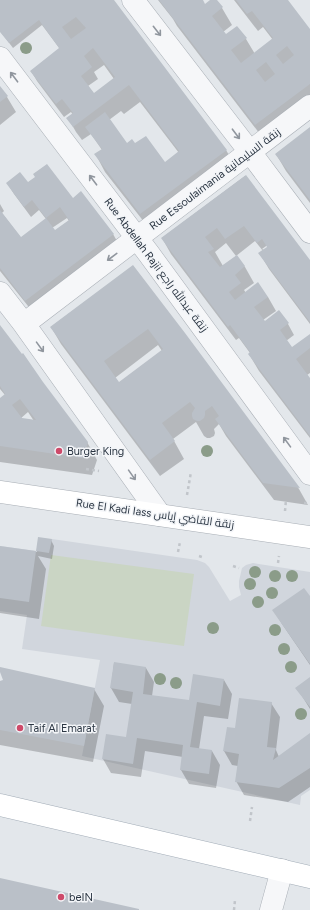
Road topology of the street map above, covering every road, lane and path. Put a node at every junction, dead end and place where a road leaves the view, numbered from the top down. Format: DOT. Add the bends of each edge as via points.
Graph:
graph roads {
  1 [pos="133,0"];
  2 [pos="0,58"];
  3 [pos="310,106"];
  4 [pos="250,152"];
  5 [pos="310,232"];
  6 [pos="137,238"];
  7 [pos="0,293"];
  8 [pos="24,324"];
  9 [pos="86,469"];
  10 [pos="104,472"];
  11 [pos="191,472"];
  12 [pos="310,474"];
  13 [pos="0,492"];
  14 [pos="186,500"];
  15 [pos="286,500"];
  16 [pos="304,503"];
  17 [pos="308,503"];
  18 [pos="285,514"];
  19 [pos="160,515"];
  20 [pos="310,537"];
  21 [pos="180,542"];
  22 [pos="178,552"];
  23 [pos="279,555"];
  24 [pos="278,563"];
  25 [pos="233,566"];
  26 [pos="239,568"];
  27 [pos="0,805"];
  28 [pos="252,807"];
  29 [pos="250,821"];
  30 [pos="282,870"];
  31 [pos="310,877"];
  32 [pos="235,900"];
  33 [pos="234,910"];
  34 [pos="270,910"];
  1 -- 4 [label="street, one-way"];
  6 -- 2 [label="street, Rue Abdellah Rajii زنقة عبدالله راجع, one-way"];
  3 -- 4 [label="street, Rue Essoulaimania زنقة السليمانية"];
  4 -- 5 [label="street"];
  4 -- 6 [label="street, Rue Essoulaimania زنقة السليمانية"];
  6 -- 8 [label="street, Rue Essoulaimania زنقة السليمانية, one-way"];
  12 -- 6 [label="street, Rue Abdellah Rajii زنقة عبدالله راجع, one-way"];
  7 -- 8 [label="street"];
  8 -- 19 [label="street, one-way"];
  9 -- 10 [label="path"];
  11 -- 14 [label="path"];
  13 -- 19 [label="main road, Rue El Kadi Iass زنقة القاضي إياس"];
  15 -- 18 [label="path"];
  16 -- 17 [label="path"];
  19 -- 20 [label="main road, Rue El Kadi Iass زنقة القاضي إياس"];
  21 -- 22 [label="path"];
  23 -- 24 [label="path"];
  25 -- 26 [label="path"];
  27 -- 30 [label="main road"];
  28 -- 29 [label="path"];
  30 -- 31 [label="main road"];
  30 -- 34 [label="street"];
  32 -- 33 [label="path"];
}
